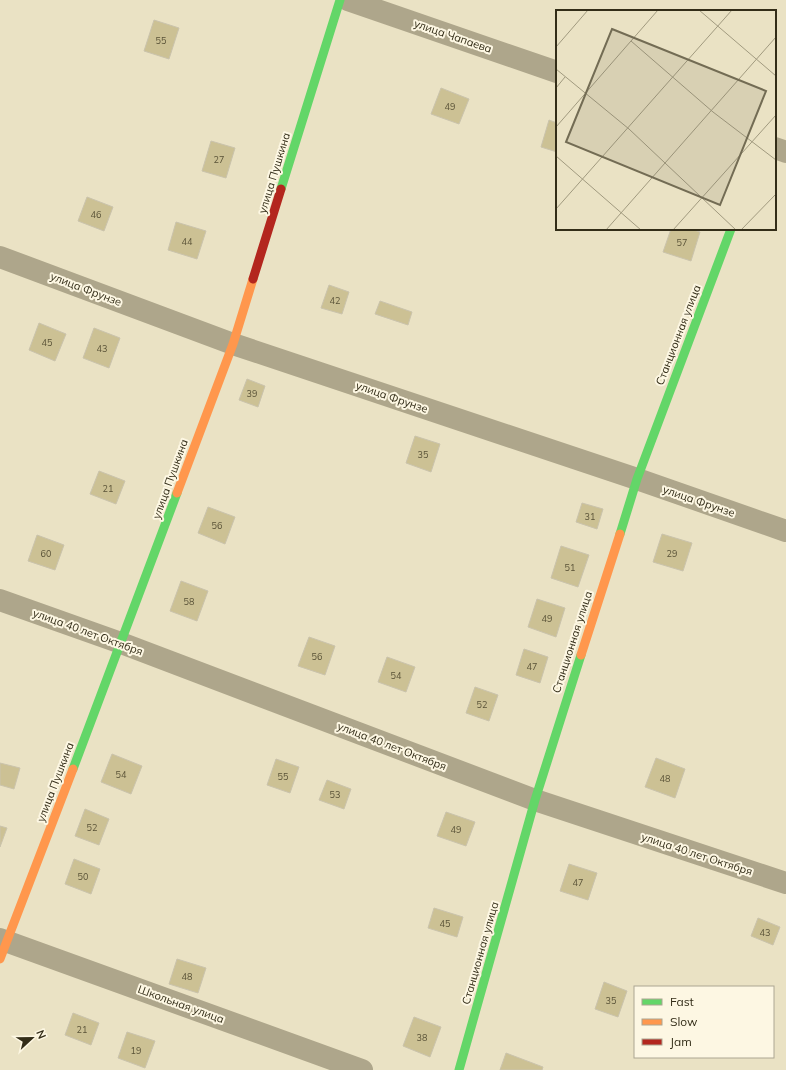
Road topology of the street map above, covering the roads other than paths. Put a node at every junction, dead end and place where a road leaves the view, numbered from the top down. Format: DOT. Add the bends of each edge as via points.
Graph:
graph roads {
  1 [pos="340,0"];
  2 [pos="348,0"];
  3 [pos="556,72"];
  4 [pos="776,148"];
  5 [pos="786,152"];
  6 [pos="731,230"];
  7 [pos="0,257"];
  8 [pos="233,344"];
  9 [pos="636,479"];
  10 [pos="786,531"];
  11 [pos="0,600"];
  12 [pos="122,643"];
  13 [pos="535,800"];
  14 [pos="786,883"];
  15 [pos="2,946"];
  16 [pos="362,1070"];
  17 [pos="459,1070"];
  1 -- 8 [label="street, улица Пушкина"];
  2 -- 3 [label="street, улица Чапаева"];
  4 -- 5 [label="street"];
  6 -- 9 [label="street, Станционная улица"];
  7 -- 8 [label="street, улица Фрунзе"];
  8 -- 9 [label="street, улица Фрунзе"];
  8 -- 12 [label="street, улица Пушкина"];
  9 -- 10 [label="street, улица Фрунзе"];
  9 -- 13 [label="street, Станционная улица"];
  11 -- 12 [label="street, улица 40 лет Октября"];
  12 -- 13 [label="street, улица 40 лет Октября"];
  12 -- 15 [label="street, улица Пушкина"];
  13 -- 14 [label="street, улица 40 лет Октября"];
  13 -- 17 [label="street, Станционная улица"];
  15 -- 16 [label="street, Школьная улица"];
}
